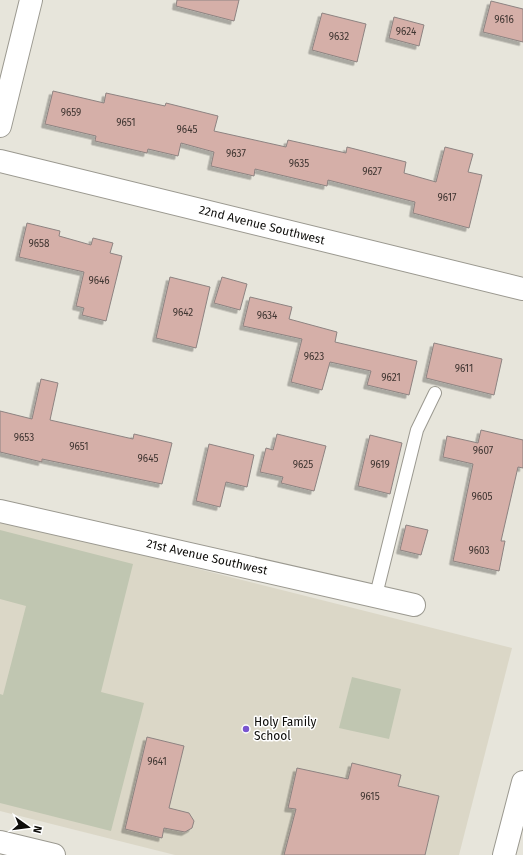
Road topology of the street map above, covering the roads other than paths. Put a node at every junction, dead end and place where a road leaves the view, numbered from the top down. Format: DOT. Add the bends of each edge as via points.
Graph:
graph roads {
  1 [pos="31,0"];
  2 [pos="0,126"];
  3 [pos="0,161"];
  4 [pos="523,289"];
  5 [pos="435,393"];
  6 [pos="0,511"];
  7 [pos="376,596"];
  8 [pos="414,605"];
  9 [pos="522,788"];
  10 [pos="0,842"];
  11 [pos="54,855"];
  12 [pos="504,855"];
  1 -- 2 [label="street"];
  3 -- 4 [label="street, 22nd Avenue Southwest"];
  5 -- 7 [label="lane" via="417,430"];
  6 -- 7 [label="street, 21st Avenue Southwest"];
  7 -- 8 [label="street, 21st Avenue Southwest"];
  9 -- 12 [label="street"];
  10 -- 11 [label="street"];
}
